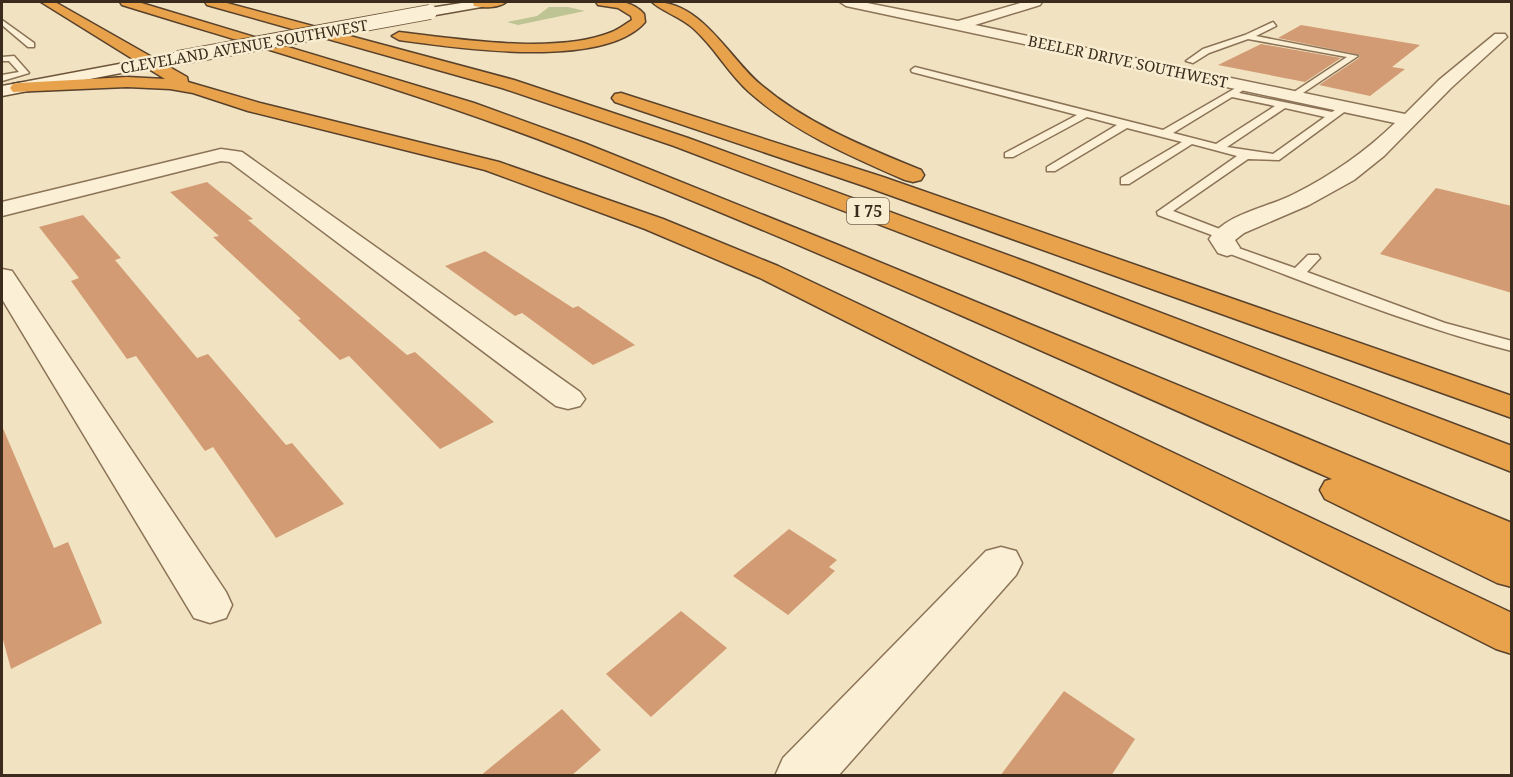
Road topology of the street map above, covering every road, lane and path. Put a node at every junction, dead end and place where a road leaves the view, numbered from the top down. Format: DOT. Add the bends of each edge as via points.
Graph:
graph roads {
  1 [pos="47,2"];
  2 [pos="126,2"];
  3 [pos="211,2"];
  4 [pos="483,2"];
  5 [pos="500,2"];
  6 [pos="602,2"];
  7 [pos="658,2"];
  8 [pos="846,2"];
  9 [pos="1036,2"];
  10 [pos="332,18"];
  11 [pos="1274,24"];
  12 [pos="959,25"];
  13 [pos="3,26"];
  14 [pos="2,35"];
  15 [pos="399,36"];
  16 [pos="1248,37"];
  17 [pos="1500,37"];
  18 [pos="17,42"];
  19 [pos="2,50"];
  20 [pos="2,59"];
  21 [pos="1190,61"];
  22 [pos="148,64"];
  23 [pos="915,70"];
  24 [pos="547,76"];
  25 [pos="2,78"];
  26 [pos="19,88"];
  27 [pos="195,89"];
  28 [pos="1238,90"];
  29 [pos="599,91"];
  30 [pos="2,92"];
  31 [pos="1289,101"];
  32 [pos="1341,112"];
  33 [pos="1087,113"];
  34 [pos="1409,120"];
  35 [pos="1128,123"];
  36 [pos="1166,133"];
  37 [pos="1192,140"];
  38 [pos="1219,147"];
  39 [pos="1009,155"];
  40 [pos="1246,155"];
  41 [pos="1051,169"];
  42 [pos="1125,181"];
  43 [pos="2,209"];
  44 [pos="1226,242"];
  45 [pos="1313,258"];
  46 [pos="1296,275"];
  47 [pos="2,277"];
  48 [pos="902,282"];
  49 [pos="1218,302"];
  50 [pos="1512,346"];
  51 [pos="568,399"];
  52 [pos="1512,408"];
  53 [pos="1512,460"];
  54 [pos="1512,540"];
  55 [pos="1001,563"];
  56 [pos="1512,571"];
  57 [pos="210,605"];
  58 [pos="1512,635"];
  59 [pos="802,776"];
  1 -- 22 [label="highway"];
  2 -- 48 [label="highway" via="468,107 676,186"];
  3 -- 53 [label="highway, I 75" via="507,84 681,141"];
  4 -- 5 [label="highway"];
  4 -- 22 [label="street, CLEVELAND AVENUE SOUTHWEST, bridge"];
  6 -- 15 [label="highway" via="636,12 638,22 624,32 596,40 540,47 482,46"];
  7 -- 49 [label="highway" via="690,18 731,65 770,101 832,138"];
  8 -- 12 [label="street, BEELER DRIVE SOUTHWEST"];
  9 -- 12 [label="street"];
  10 -- 15 [label="highway"];
  11 -- 16 [label="lane"];
  12 -- 28 [label="street, BEELER DRIVE SOUTHWEST"];
  13 -- 18 [label="lane"];
  14 -- 18 [label="lane"];
  15 -- 24 [label="highway"];
  16 -- 21 [label="lane" via="1206,51"];
  16 -- 31 [label="lane" via="1354,56"];
  17 -- 34 [label="street"];
  18 -- 19 [label="lane"];
  20 -- 25 [label="lane" via="11,57 25,73"];
  22 -- 26 [label="street, CLEVELAND AVENUE SOUTHWEST"];
  22 -- 27 [label="highway"];
  23 -- 33 [label="lane"];
  26 -- 27 [label="highway" via="127,82"];
  26 -- 30 [label="street, CLEVELAND AVENUE SOUTHWEST"];
  27 -- 58 [label="highway" via="492,166 712,248 843,308"];
  28 -- 31 [label="street, BEELER DRIVE SOUTHWEST"];
  28 -- 36 [label="lane"];
  29 -- 49 [label="highway" via="758,142"];
  31 -- 32 [label="street, BEELER DRIVE SOUTHWEST"];
  31 -- 38 [label="lane"];
  32 -- 34 [label="street, BEELER DRIVE SOUTHWEST"];
  32 -- 40 [label="lane" via="1275,158"];
  33 -- 35 [label="lane"];
  33 -- 39 [label="lane"];
  34 -- 44 [label="street" via="1377,152 1346,175 1301,200 1235,228"];
  35 -- 36 [label="lane"];
  35 -- 41 [label="lane"];
  36 -- 37 [label="lane"];
  37 -- 38 [label="lane"];
  37 -- 42 [label="lane"];
  38 -- 40 [label="lane"];
  40 -- 44 [label="lane" via="1163,212"];
  43 -- 51 [label="street" via="221,155 235,156"];
  44 -- 46 [label="lane"];
  45 -- 46 [label="lane"];
  46 -- 50 [label="lane" via="1439,326"];
  47 -- 57 [label="street"];
  48 -- 54 [label="highway"];
  48 -- 56 [label="highway"];
  49 -- 52 [label="highway"];
  55 -- 59 [label="street"];
}
